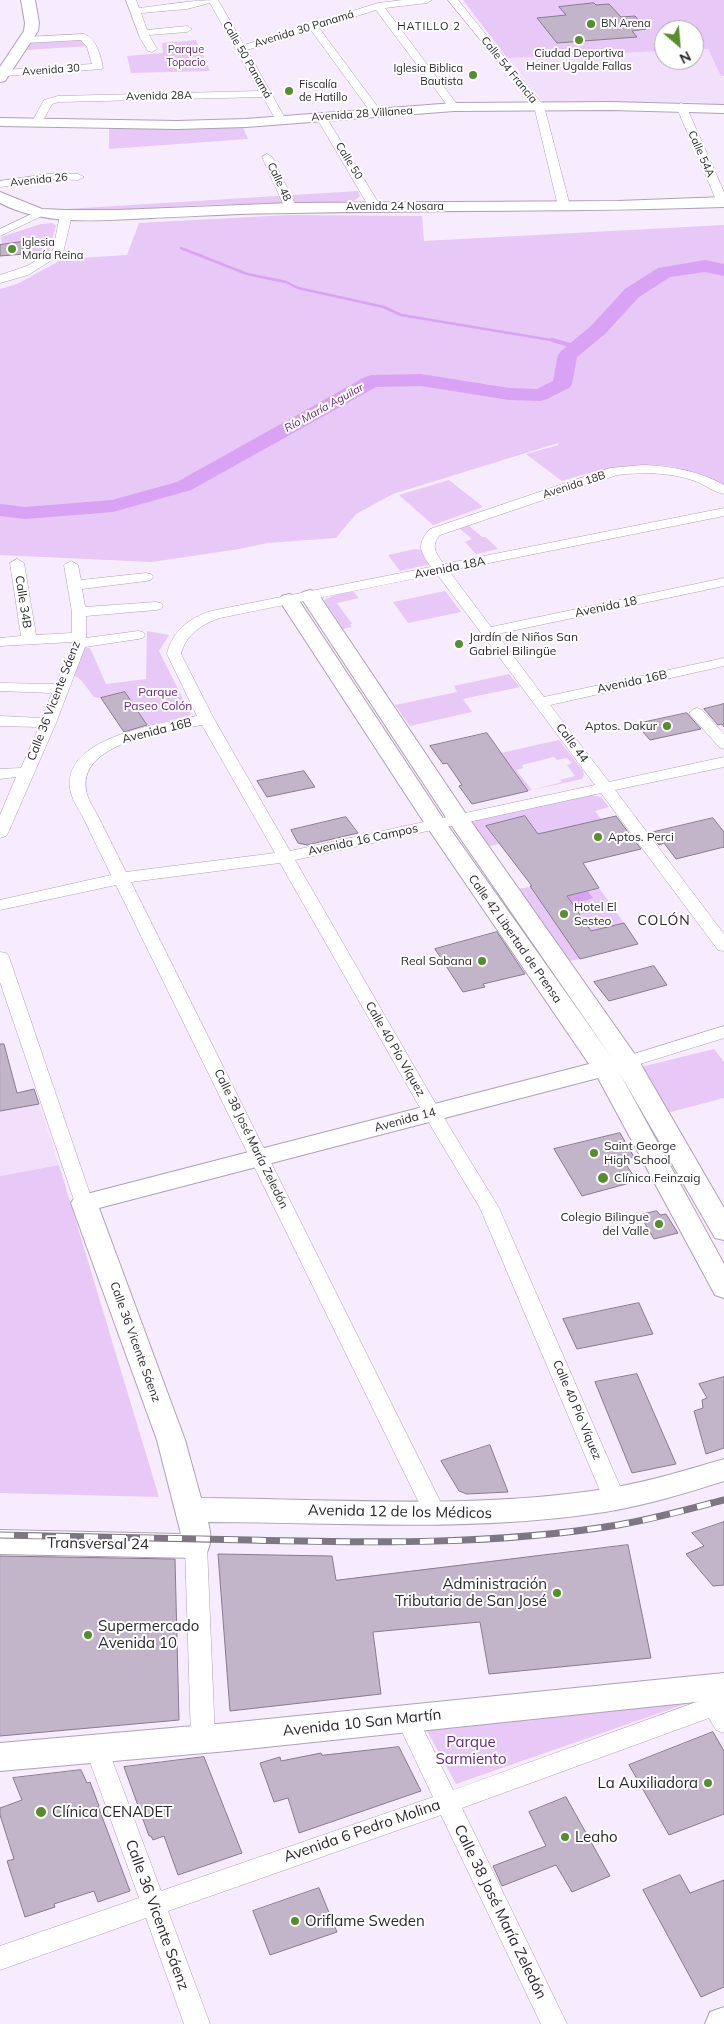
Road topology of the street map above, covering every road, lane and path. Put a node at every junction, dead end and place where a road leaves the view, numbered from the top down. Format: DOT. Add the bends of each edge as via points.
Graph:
graph roads {
  1 [pos="28,0"];
  2 [pos="130,0"];
  3 [pos="211,0"];
  4 [pos="427,0"];
  5 [pos="452,0"];
  6 [pos="378,6"];
  7 [pos="134,11"];
  8 [pos="313,26"];
  9 [pos="188,29"];
  10 [pos="143,33"];
  11 [pos="92,47"];
  12 [pos="28,48"];
  13 [pos="152,49"];
  14 [pos="241,49"];
  15 [pos="2,75"];
  16 [pos="266,94"];
  17 [pos="539,106"];
  18 [pos="681,106"];
  19 [pos="454,107"];
  20 [pos="724,109"];
  21 [pos="376,112"];
  22 [pos="320,117"];
  23 [pos="281,120"];
  24 [pos="0,122"];
  25 [pos="37,122"];
  26 [pos="268,157"];
  27 [pos="78,177"];
  28 [pos="0,184"];
  29 [pos="0,197"];
  30 [pos="723,202"];
  31 [pos="564,206"];
  32 [pos="375,207"];
  33 [pos="291,208"];
  34 [pos="40,213"];
  35 [pos="66,215"];
  36 [pos="0,233"];
  37 [pos="0,279"];
  38 [pos="724,490"];
  39 [pos="724,512"];
  40 [pos="429,538"];
  41 [pos="17,563"];
  42 [pos="71,565"];
  43 [pos="441,570"];
  44 [pos="146,577"];
  45 [pos="724,582"];
  46 [pos="76,585"];
  47 [pos="310,596"];
  48 [pos="289,600"];
  49 [pos="156,606"];
  50 [pos="79,612"];
  51 [pos="487,632"];
  52 [pos="138,634"];
  53 [pos="181,636"];
  54 [pos="29,640"];
  55 [pos="79,641"];
  56 [pos="0,642"];
  57 [pos="724,662"];
  58 [pos="0,686"];
  59 [pos="60,689"];
  60 [pos="541,702"];
  61 [pos="697,713"];
  62 [pos="206,719"];
  63 [pos="0,721"];
  64 [pos="48,723"];
  65 [pos="724,744"];
  66 [pos="724,762"];
  67 [pos="85,763"];
  68 [pos="27,772"];
  69 [pos="0,774"];
  70 [pos="605,788"];
  71 [pos="447,822"];
  72 [pos="0,833"];
  73 [pos="285,857"];
  74 [pos="122,878"];
  75 [pos="0,906"];
  76 [pos="724,946"];
  77 [pos="0,957"];
  78 [pos="724,1032"];
  79 [pos="615,1064"];
  80 [pos="432,1113"];
  81 [pos="260,1158"];
  82 [pos="84,1203"];
  83 [pos="724,1230"];
  84 [pos="724,1288"];
  85 [pos="724,1470"];
  86 [pos="615,1500"];
  87 [pos="436,1514"];
  88 [pos="0,1527"];
  89 [pos="194,1529"];
  90 [pos="0,1542"];
  91 [pos="721,1704"];
  92 [pos="407,1719"];
  93 [pos="203,1739"];
  94 [pos="97,1748"];
  95 [pos="0,1757"];
  96 [pos="446,1802"];
  97 [pos="152,1904"];
  98 [pos="0,1958"];
  99 [pos="197,2024"];
  100 [pos="554,2024"];
  1 -- 12 [label="street" via="32,23"];
  2 -- 7 [label="street"];
  3 -- 7 [label="street" via="187,6"];
  3 -- 14 [label="street, Calle 50 Panamá"];
  4 -- 6 [label="street, Avenida 30 Panamá"];
  5 -- 17 [label="street, Calle 54 Francia"];
  6 -- 8 [label="street, Avenida 30 Panamá"];
  6 -- 19 [label="street"];
  7 -- 10 [label="street"];
  8 -- 14 [label="street, Avenida 30 Panamá"];
  8 -- 21 [label="street"];
  9 -- 10 [label="street"];
  10 -- 13 [label="street"];
  11 -- 12 [label="street"];
  11 -- 12 [label="street" via="84,37"];
  11 -- 15 [label="street, Avenida 30" via="98,67"];
  12 -- 15 [label="street"];
  14 -- 16 [label="street, Calle 50 Panamá"];
  16 -- 23 [label="street, Calle 50 Panamá"];
  16 -- 25 [label="street, Avenida 28A" via="52,100"];
  17 -- 18 [label="street, Avenida 28 Villanea"];
  17 -- 19 [label="street, Avenida 28 Villanea"];
  17 -- 31 [label="street, Calle 54 Francia"];
  18 -- 20 [label="street, Avenida 28 Villanea"];
  18 -- 30 [label="street, Calle 54A"];
  19 -- 21 [label="street, Avenida 28 Villanea"];
  21 -- 22 [label="street, Avenida 28 Villanea"];
  22 -- 23 [label="street, Avenida 28 Villanea"];
  22 -- 32 [label="street, Calle 50"];
  23 -- 25 [label="street, Avenida 28 Villanea" via="177,125"];
  24 -- 25 [label="street, Avenida 28 Villanea"];
  26 -- 33 [label="street, Calle 48"];
  27 -- 28 [label="street, Avenida 26" via="56,176"];
  29 -- 34 [label="street, Avenida 24 Nosara"];
  30 -- 31 [label="street, Avenida 24 Nosara"];
  31 -- 32 [label="street, Avenida 24 Nosara"];
  32 -- 33 [label="street, Avenida 24 Nosara"];
  33 -- 35 [label="street, Avenida 24 Nosara"];
  34 -- 35 [label="street, Avenida 24 Nosara"];
  34 -- 36 [label="street"];
  35 -- 37 [label="street" via="59,251 39,266"];
  38 -- 40 [label="street, Avenida 18B" via="689,475 669,471 615,471 452,525"];
  39 -- 43 [label="street, Avenida 18A"];
  40 -- 43 [label="street, Calle 44" via="428,553"];
  41 -- 54 [label="street, Calle 34B"];
  42 -- 46 [label="street, Calle 36 Vicente Sáenz"];
  43 -- 47 [label="street, Avenida 18A"];
  43 -- 51 [label="street, Calle 44"];
  44 -- 46 [label="street"];
  45 -- 51 [label="street, Avenida 18"];
  46 -- 50 [label="street, Calle 36 Vicente Sáenz"];
  47 -- 48 [label="street, Avenida 18A"];
  47 -- 71 [label="street, Calle 42 Libertad de Prensa"];
  48 -- 53 [label="street, Avenida 18A" via="208,617"];
  48 -- 71 [label="street, Calle 42 Libertad de Prensa"];
  49 -- 50 [label="street"];
  50 -- 55 [label="street, Calle 36 Vicente Sáenz"];
  51 -- 60 [label="street, Calle 44"];
  52 -- 55 [label="street"];
  53 -- 62 [label="street, Calle 40 Pío Víquez" via="174,654"];
  54 -- 55 [label="street"];
  54 -- 56 [label="street"];
  55 -- 59 [label="street, Calle 36 Vicente Sáenz"];
  57 -- 60 [label="street, Avenida 16B"];
  58 -- 59 [label="street"];
  59 -- 64 [label="street, Calle 36 Vicente Sáenz"];
  60 -- 70 [label="street, Calle 44"];
  61 -- 65 [label="street"];
  62 -- 67 [label="street, Avenida 16B" via="124,737 104,746"];
  62 -- 73 [label="street, Calle 40 Pío Víquez"];
  63 -- 64 [label="street"];
  64 -- 68 [label="street, Calle 36 Vicente Sáenz"];
  66 -- 70 [label="street, Avenida 16 Campos"];
  67 -- 74 [label="street, Calle 38 José María Zeledón" via="79,772 79,794"];
  68 -- 69 [label="street"];
  68 -- 72 [label="street, Calle 36 Vicente Sáenz"];
  70 -- 71 [label="street, Avenida 16 Campos"];
  70 -- 76 [label="street, Calle 44"];
  71 -- 73 [label="street, Avenida 16 Campos"];
  71 -- 79 [label="street, Calle 42 Libertad de Prensa"];
  73 -- 74 [label="street, Avenida 16 Campos"];
  73 -- 80 [label="street, Calle 40 Pío Víquez"];
  74 -- 75 [label="street, Avenida 16 Campos"];
  74 -- 81 [label="street, Calle 38 José María Zeledón"];
  77 -- 82 [label="street, Calle 36 Vicente Sáenz"];
  78 -- 79 [label="street, Avenida 14"];
  79 -- 80 [label="street, Avenida 14"];
  79 -- 83 [label="street, Calle 42 Libertad de Prensa"];
  79 -- 84 [label="street, Calle 42 Libertad de Prensa"];
  80 -- 81 [label="street, Avenida 14"];
  80 -- 86 [label="street, Calle 40 Pío Víquez" via="489,1208"];
  81 -- 82 [label="street, Avenida 14"];
  81 -- 87 [label="street, Calle 38 José María Zeledón"];
  82 -- 89 [label="street, Calle 36 Vicente Sáenz" via="171,1440"];
  85 -- 86 [label="street, Avenida 12 de los Médicos"];
  86 -- 87 [label="street, Avenida 12 de los Médicos" via="502,1512"];
  87 -- 89 [label="street, Avenida 12 de los Médicos" via="244,1509"];
  88 -- 89 [label="street, Transversal 24"];
  89 -- 90 [label="street, Transversal 24"];
  89 -- 93 [label="street, Calle 36 Vicente Sáenz"];
  91 -- 92 [label="street, Avenida 10 San Martín"];
  91 -- 96 [label="street, Avenida 6 Pedro Molina"];
  92 -- 93 [label="street, Avenida 10 San Martín"];
  92 -- 96 [label="street, Calle 38 José María Zeledón"];
  93 -- 94 [label="street, Avenida 10 San Martín"];
  94 -- 95 [label="street, Avenida 10 San Martín"];
  94 -- 97 [label="street, Calle 36 Vicente Sáenz"];
  96 -- 97 [label="street, Avenida 6 Pedro Molina"];
  96 -- 100 [label="street, Calle 38 José María Zeledón"];
  97 -- 98 [label="street, Avenida 6 Pedro Molina"];
  97 -- 99 [label="street, Calle 36 Vicente Sáenz"];
}
